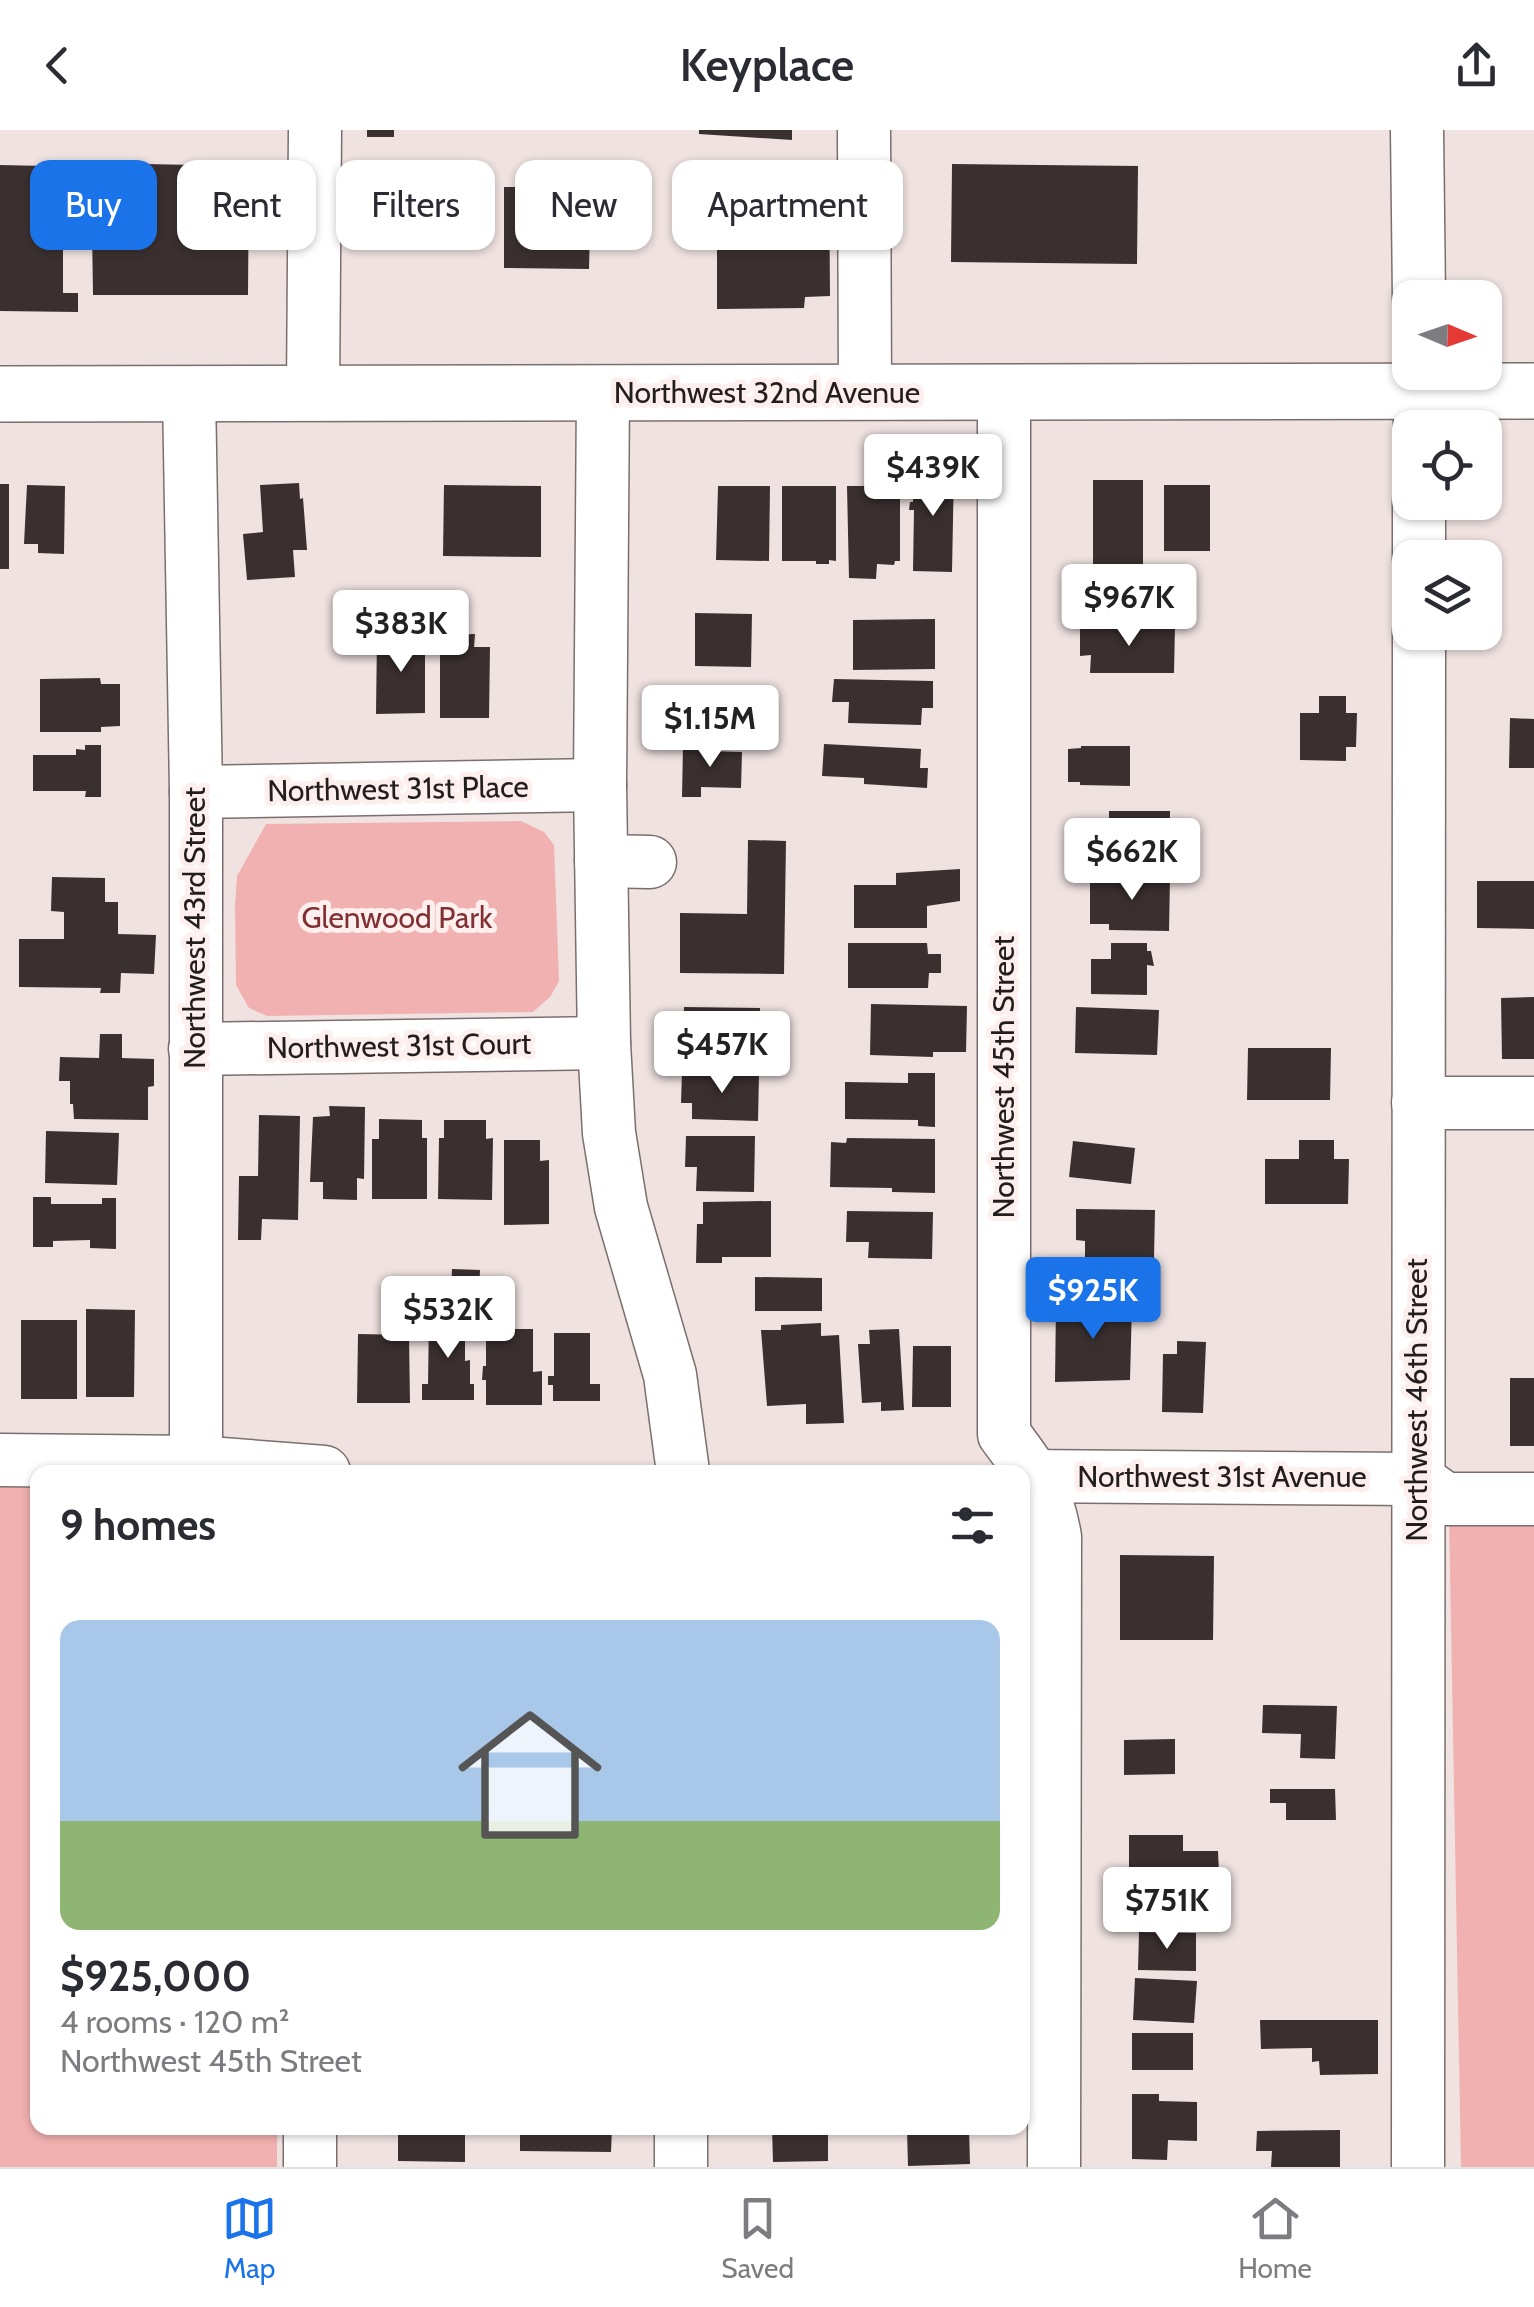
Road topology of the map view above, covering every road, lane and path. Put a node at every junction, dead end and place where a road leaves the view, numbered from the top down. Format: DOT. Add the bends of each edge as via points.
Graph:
graph roads {
  1 [pos="315,130"];
  2 [pos="864,130"];
  3 [pos="1417,130"];
  4 [pos="1419,280"];
  5 [pos="1004,392"];
  6 [pos="1534,392"];
  7 [pos="189,393"];
  8 [pos="313,393"];
  9 [pos="603,393"];
  10 [pos="865,393"];
  11 [pos="0,394"];
  12 [pos="1420,397"];
  13 [pos="1419,650"];
  14 [pos="600,785"];
  15 [pos="196,792"];
  16 [pos="604,1043"];
  17 [pos="194,1049"];
  18 [pos="1418,1102"];
  19 [pos="1534,1103"];
  20 [pos="0,1460"];
  21 [pos="196,1462"];
  22 [pos="234,1465"];
  23 [pos="682,1465"];
  24 [pos="1022,1465"];
  25 [pos="1030,1476"];
  26 [pos="1030,1477"];
  27 [pos="1417,1479"];
  28 [pos="1534,1499"];
  29 [pos="310,2135"];
  30 [pos="681,2135"];
  31 [pos="310,2167"];
  32 [pos="681,2167"];
  33 [pos="1054,2167"];
  34 [pos="1418,2167"];
  1 -- 8 [label="street"];
  2 -- 10 [label="street"];
  3 -- 4 [label="street"];
  5 -- 10 [label="main road, Northwest 32nd Avenue"];
  5 -- 12 [label="main road, Northwest 32nd Avenue"];
  5 -- 24 [label="street, Northwest 45th Street" via="1004,1434"];
  6 -- 12 [label="main road, Northwest 32nd Avenue"];
  7 -- 8 [label="main road, Northwest 32nd Avenue"];
  7 -- 11 [label="main road, Northwest 32nd Avenue"];
  7 -- 15 [label="street, Northwest 43rd Street"];
  8 -- 9 [label="main road, Northwest 32nd Avenue"];
  9 -- 10 [label="main road, Northwest 32nd Avenue"];
  9 -- 14 [label="street"];
  13 -- 18 [label="street, Northwest 46th Street"];
  14 -- 15 [label="street, Northwest 31st Place"];
  14 -- 16 [label="street" via="625,861"];
  15 -- 17 [label="street, Northwest 43rd Street"];
  16 -- 17 [label="street, Northwest 31st Court"];
  16 -- 23 [label="street" via="621,1207 670,1376"];
  17 -- 21 [label="street, Northwest 43rd Street"];
  18 -- 19 [label="street"];
  18 -- 27 [label="street, Northwest 46th Street"];
  20 -- 21 [label="street"];
  21 -- 22 [label="street"];
  25 -- 27 [label="street, Northwest 31st Avenue"];
  26 -- 33 [label="street, Northwest 45th Street" via="1050,1507 1055,1538"];
  27 -- 28 [label="street, Northwest 31st Avenue" via="1445,1499"];
  27 -- 34 [label="street, Northwest 46th Street"];
  29 -- 31 [label="street"];
  30 -- 32 [label="street"];
}
